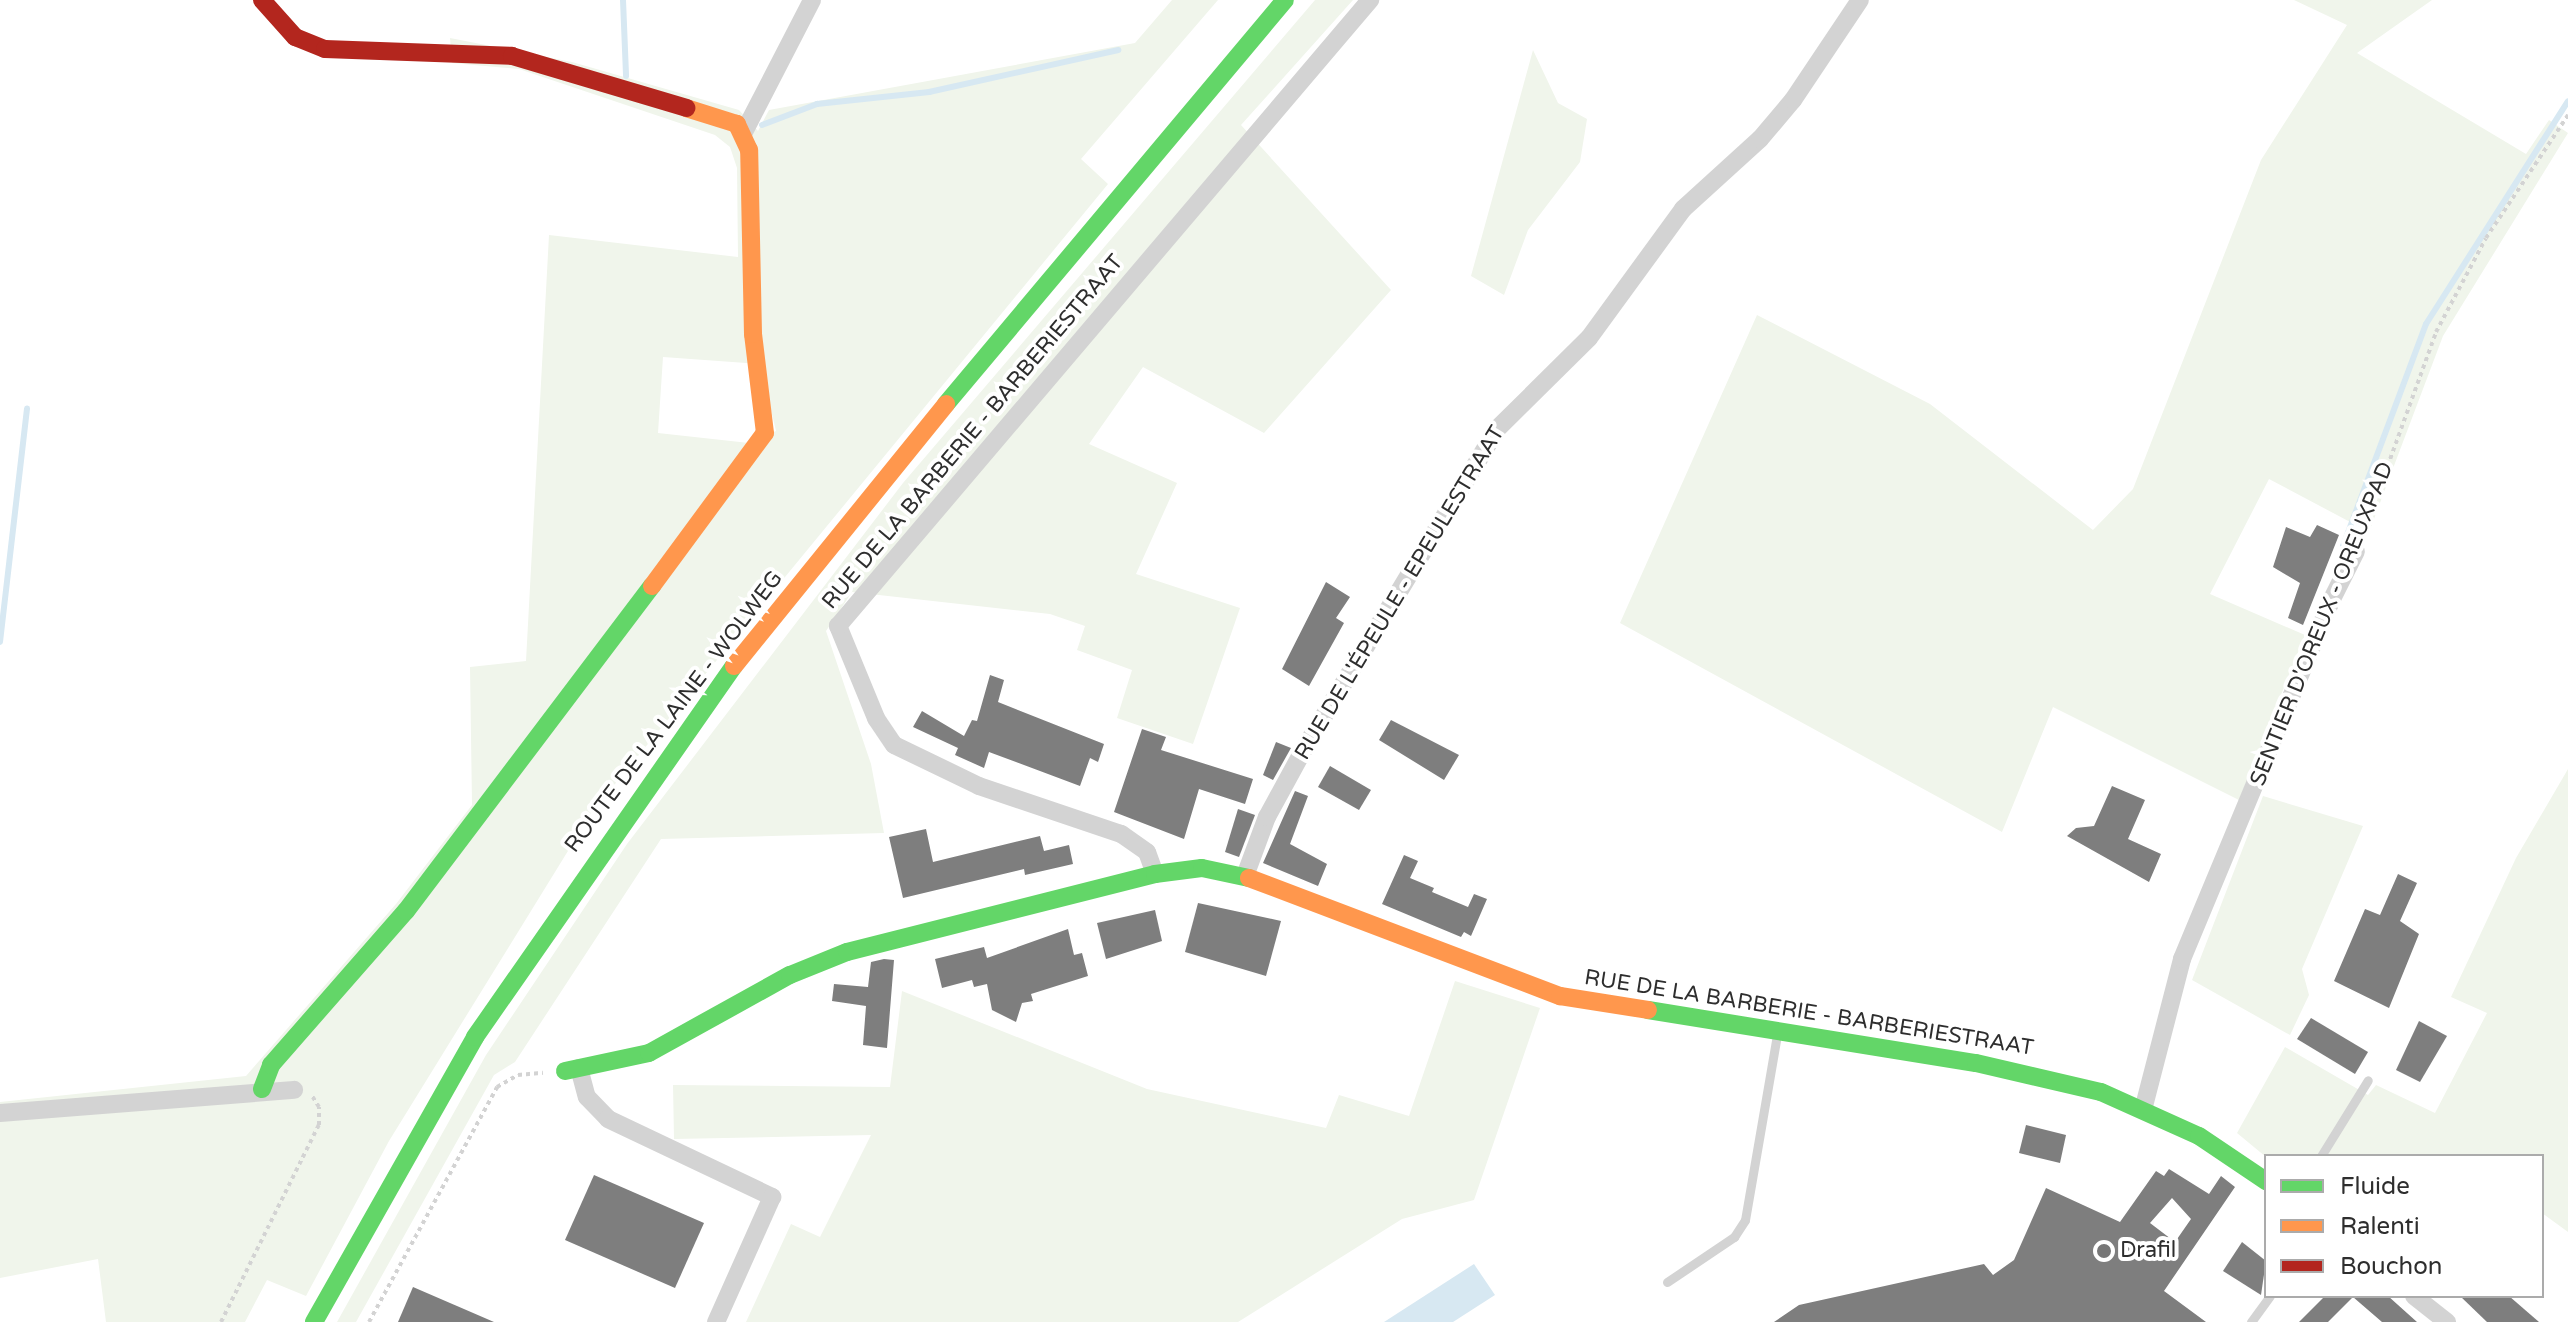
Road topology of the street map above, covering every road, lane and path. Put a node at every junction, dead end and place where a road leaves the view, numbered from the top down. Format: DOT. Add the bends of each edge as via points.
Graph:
graph roads {
  1 [pos="262,0"];
  2 [pos="812,0"];
  3 [pos="1285,0"];
  4 [pos="1370,0"];
  5 [pos="1860,0"];
  6 [pos="1227,38"];
  7 [pos="2568,115"];
  8 [pos="744,132"];
  9 [pos="1135,178"];
  10 [pos="2356,551"];
  11 [pos="1155,874"];
  12 [pos="1245,876"];
  13 [pos="1778,1032"];
  14 [pos="572,1069"];
  15 [pos="2368,1080"];
  16 [pos="262,1089"];
  17 [pos="294,1090"];
  18 [pos="2143,1110"];
  19 [pos="0,1113"];
  20 [pos="2322,1154"];
  21 [pos="2264,1180"];
  22 [pos="1667,1282"];
  23 [pos="2269,1298"];
  24 [pos="2417,1298"];
  25 [pos="314,1321"];
  26 [pos="221,1322"];
  27 [pos="369,1322"];
  28 [pos="716,1322"];
  29 [pos="2251,1322"];
  30 [pos="2447,1322"];
  1 -- 8 [label="main road" via="295,37 325,49 512,56 716,115"];
  2 -- 8 [label="street"];
  3 -- 9 [label="main road, ROUTE DE LA LAINE - WOLWEG"];
  4 -- 11 [label="street, RUE DE LA BARBERIE - BARBERIESTRAAT" via="838,626 876,718 894,745 979,786 1121,834 1147,852"];
  5 -- 12 [label="street, RUE DE L'ÉPEULE - EPEULESTRAAT" via="1793,100 1760,139 1683,209 1589,338 1497,429 1304,749 1267,817"];
  6 -- 9 [label="main road, ROUTE DE LA LAINE - WOLWEG"];
  7 -- 10 [label="path, SENTIER D'OREUX - OREUXPAD" via="2486,238 2436,332"];
  8 -- 16 [label="main road" via="752,220 753,334 765,433 406,911 271,1065"];
  9 -- 25 [label="main road, ROUTE DE LA LAINE - WOLWEG" via="886,475 704,704 475,1037"];
  10 -- 18 [label="street, SENTIER D'OREUX - OREUXPAD" via="2182,959"];
  11 -- 12 [label="main road, RUE DE LA BARBERIE - BARBERIESTRAAT" via="1202,868"];
  11 -- 14 [label="main road" via="847,952 790,975 649,1053"];
  12 -- 13 [label="main road, RUE DE LA BARBERIE - BARBERIESTRAAT" via="1560,996"];
  13 -- 18 [label="main road, RUE DE LA BARBERIE - BARBERIESTRAAT" via="2032,1073"];
  13 -- 22 [label="lane" via="1745,1220 1734,1237"];
  14 -- 27 [label="path" via="518,1075 497,1087"];
  14 -- 28 [label="street" via="587,1097 608,1119 772,1197"];
  15 -- 20 [label="lane"];
  16 -- 17 [label="street"];
  16 -- 19 [label="street"];
  17 -- 26 [label="path" via="315,1099 319,1125"];
  18 -- 21 [label="main road, RUE DE LA BARBERIE - BARBERIESTRAAT" via="2199,1136"];
  23 -- 29 [label="lane"];
  24 -- 30 [label="street"];
}
